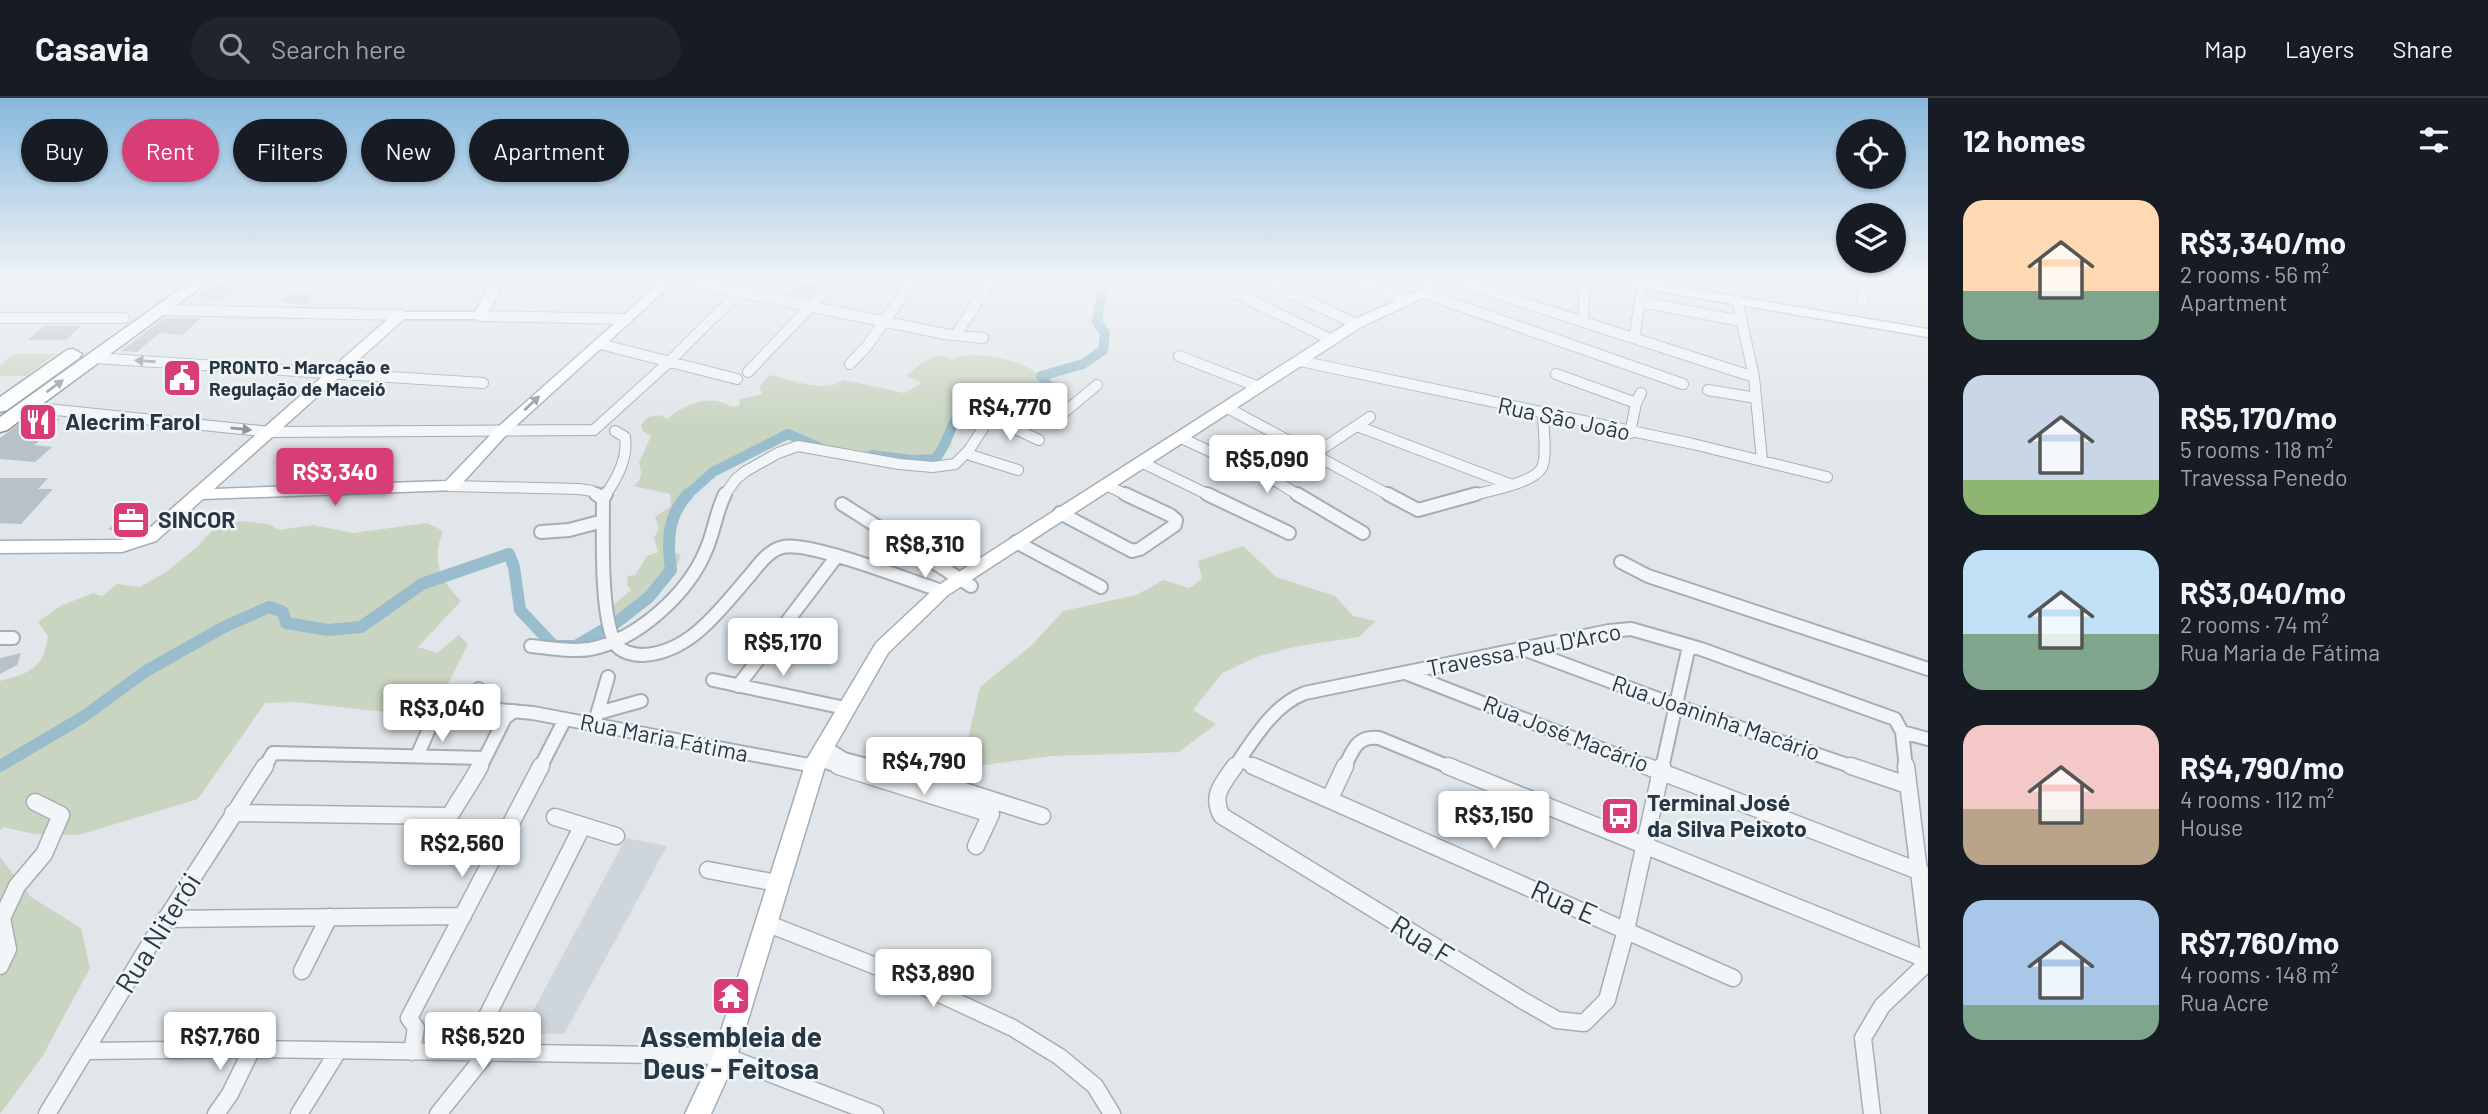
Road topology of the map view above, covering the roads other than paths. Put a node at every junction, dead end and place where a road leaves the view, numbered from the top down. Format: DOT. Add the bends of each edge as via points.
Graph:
graph roads {
  1 [pos="108,329"];
  2 [pos="133,329"];
  3 [pos="385,329"];
  4 [pos="616,329"];
  5 [pos="702,329"];
  6 [pos="788,329"];
  7 [pos="877,329"];
  8 [pos="927,329"];
  9 [pos="959,329"];
  10 [pos="1310,329"];
  11 [pos="1347,329"];
  12 [pos="1508,329"];
  13 [pos="1608,329"];
  14 [pos="1636,329"];
  15 [pos="1743,329"];
  16 [pos="1907,329"];
  17 [pos="1928,333"];
  18 [pos="956,335"];
  19 [pos="983,338"];
  20 [pos="1634,338"];
  21 [pos="1330,339"];
  22 [pos="600,344"];
  23 [pos="1179,356"];
  24 [pos="94,358"];
  25 [pos="1300,361"];
  26 [pos="670,362"];
  27 [pos="850,364"];
  28 [pos="748,372"];
  29 [pos="335,374"];
  30 [pos="1556,374"];
  31 [pos="1754,377"];
  32 [pos="737,379"];
  33 [pos="483,383"];
  34 [pos="1683,384"];
  35 [pos="1097,385"];
  36 [pos="1259,387"];
  37 [pos="1708,390"];
  38 [pos="1756,398"];
  39 [pos="0,406"];
  40 [pos="27,407"];
  41 [pos="1226,407"];
  42 [pos="1543,415"];
  43 [pos="1370,417"];
  44 [pos="994,419"];
  45 [pos="0,426"];
  46 [pos="1357,426"];
  47 [pos="503,430"];
  48 [pos="615,431"];
  49 [pos="271,432"];
  50 [pos="1630,433"];
  51 [pos="1181,438"];
  52 [pos="1040,440"];
  53 [pos="1316,453"];
  54 [pos="967,454"];
  55 [pos="1762,460"];
  56 [pos="1141,463"];
  57 [pos="1018,470"];
  58 [pos="1827,477"];
  59 [pos="1107,485"];
  60 [pos="1512,485"];
  61 [pos="450,486"];
  62 [pos="211,490"];
  63 [pos="603,499"];
  64 [pos="842,504"];
  65 [pos="1060,513"];
  66 [pos="603,521"];
  67 [pos="541,532"];
  68 [pos="1289,533"];
  69 [pos="1363,533"];
  70 [pos="1016,542"];
  71 [pos="0,547"];
  72 [pos="837,556"];
  73 [pos="1620,562"];
  74 [pos="966,582"];
  75 [pos="1101,587"];
  76 [pos="942,591"];
  77 [pos="612,635"];
  78 [pos="531,646"];
  79 [pos="1689,646"];
  80 [pos="1525,650"];
  81 [pos="1928,669"];
  82 [pos="1408,674"];
  83 [pos="607,677"];
  84 [pos="713,680"];
  85 [pos="738,686"];
  86 [pos="479,689"];
  87 [pos="641,701"];
  88 [pos="1677,706"];
  89 [pos="845,708"];
  90 [pos="514,711"];
  91 [pos="434,718"];
  92 [pos="565,719"];
  93 [pos="596,719"];
  94 [pos="1902,732"];
  95 [pos="1368,736"];
  96 [pos="1928,739"];
  97 [pos="417,756"];
  98 [pos="818,757"];
  99 [pos="484,758"];
  100 [pos="1240,760"];
  101 [pos="1660,769"];
  102 [pos="1907,785"];
  103 [pos="1330,799"];
  104 [pos="35,802"];
  105 [pos="233,813"];
  106 [pos="448,816"];
  107 [pos="1042,816"];
  108 [pos="555,817"];
  109 [pos="1238,825"];
  110 [pos="582,827"];
  111 [pos="615,836"];
  112 [pos="1645,845"];
  113 [pos="499,846"];
  114 [pos="976,846"];
  115 [pos="708,870"];
  116 [pos="1921,872"];
  117 [pos="777,883"];
  118 [pos="463,916"];
  119 [pos="329,917"];
  120 [pos="165,919"];
  121 [pos="766,923"];
  122 [pos="1626,930"];
  123 [pos="1928,945"];
  124 [pos="1928,961"];
  125 [pos="0,967"];
  126 [pos="302,971"];
  127 [pos="1733,978"];
  128 [pos="252,1049"];
  129 [pos="87,1051"];
  130 [pos="338,1051"];
  131 [pos="412,1052"];
  132 [pos="478,1053"];
  133 [pos="725,1056"];
  134 [pos="47,1114"];
  135 [pos="216,1114"];
  136 [pos="299,1114"];
  137 [pos="438,1114"];
  138 [pos="698,1114"];
  139 [pos="876,1114"];
  140 [pos="1112,1114"];
  141 [pos="1872,1114"];
  1 -- 39 [label="highway"];
  2 -- 24 [label="highway"];
  3 -- 29 [label="street"];
  4 -- 22 [label="street"];
  5 -- 26 [label="street"];
  6 -- 28 [label="street"];
  7 -- 27 [label="street"];
  8 -- 18 [label="street"];
  9 -- 18 [label="street"];
  10 -- 21 [label="street"];
  11 -- 21 [label="street"];
  12 -- 34 [label="street"];
  13 -- 20 [label="street"];
  14 -- 20 [label="street"];
  15 -- 31 [label="street"];
  16 -- 17 [label="street"];
  18 -- 19 [label="street"];
  20 -- 31 [label="street"];
  21 -- 25 [label="street"];
  22 -- 26 [label="street"];
  47 -- 22 [label="street, one-way"];
  23 -- 36 [label="street"];
  29 -- 24 [label="street, one-way"];
  40 -- 24 [label="highway, one-way"];
  25 -- 36 [label="street"];
  25 -- 42 [label="street, Rua São João"];
  26 -- 32 [label="street"];
  26 -- 47 [label="street" via="599,427 587,431"];
  29 -- 33 [label="street"];
  29 -- 49 [label="street"];
  30 -- 50 [label="street" via="1638,398"];
  31 -- 38 [label="street"];
  35 -- 44 [label="street" via="1061,415"];
  36 -- 41 [label="street"];
  37 -- 38 [label="street"];
  38 -- 55 [label="street"];
  40 -- 45 [label="highway"];
  40 -- 49 [label="street, one-way"];
  41 -- 51 [label="street"];
  41 -- 53 [label="street"];
  42 -- 50 [label="street, Rua São João"];
  42 -- 60 [label="street" via="1541,470"];
  43 -- 46 [label="street"];
  44 -- 52 [label="street"];
  44 -- 54 [label="street" via="975,437"];
  46 -- 53 [label="street"];
  46 -- 60 [label="street"];
  47 -- 49 [label="street"];
  47 -- 61 [label="street"];
  48 -- 63 [label="street" via="625,437 625,454"];
  49 -- 62 [label="street"];
  50 -- 55 [label="street, Rua São João"];
  51 -- 56 [label="street"];
  51 -- 69 [label="street" via="1279,483"];
  53 -- 60 [label="street" via="1418,510"];
  54 -- 57 [label="street"];
  54 -- 77 [label="street" via="954,465 927,467 799,446 758,464 725,489 707,548 679,591 647,620"];
  55 -- 58 [label="street, Rua São João"];
  56 -- 59 [label="street"];
  56 -- 68 [label="street"];
  59 -- 65 [label="street"];
  59 -- 65 [label="street" via="1170,515 1176,523 1132,551"];
  61 -- 62 [label="street"];
  61 -- 63 [label="street" via="579,489"];
  62 -- 71 [label="street" via="141,542 122,547"];
  63 -- 66 [label="street"];
  64 -- 74 [label="street"];
  65 -- 70 [label="street"];
  66 -- 67 [label="street"];
  66 -- 77 [label="street"];
  70 -- 74 [label="street"];
  70 -- 75 [label="street"];
  72 -- 76 [label="street"];
  72 -- 77 [label="street" via="806,547 779,548 712,618 682,642 648,655 624,652"];
  72 -- 85 [label="street"];
  73 -- 81 [label="street" via="1648,576"];
  74 -- 76 [label="street"];
  76 -- 89 [label="street" via="882,648"];
  77 -- 78 [label="street" via="585,650"];
  79 -- 80 [label="street, Travessa Pau D'Arco" via="1620,629"];
  79 -- 88 [label="street"];
  79 -- 94 [label="street, Travessa Pau D'Arco" via="1885,714 1895,719"];
  80 -- 82 [label="street, Travessa Pau D'Arco"];
  80 -- 88 [label="street, Rua Joaninha Macário"];
  82 -- 100 [label="street, Travessa Pau D'Arco" via="1319,689 1283,704"];
  82 -- 101 [label="street, Rua José Macário"];
  83 -- 93 [label="street"];
  84 -- 85 [label="street"];
  85 -- 89 [label="street"];
  86 -- 90 [label="street, Rua Maria Fátima" via="489,709"];
  87 -- 93 [label="street"];
  88 -- 101 [label="street"];
  88 -- 102 [label="street, Rua Joaninha Macário"];
  89 -- 98 [label="street"];
  90 -- 92 [label="street, Rua Maria Fátima"];
  90 -- 99 [label="street" via="505,718"];
  91 -- 97 [label="street"];
  92 -- 93 [label="street, Rua Maria Fátima"];
  92 -- 113 [label="street"];
  93 -- 98 [label="street, Rua Maria Fátima"];
  94 -- 96 [label="street"];
  94 -- 102 [label="street"];
  95 -- 103 [label="street" via="1355,745"];
  95 -- 112 [label="street"];
  97 -- 99 [label="street"];
  97 -- 105 [label="street, Rua Niterói" via="273,754"];
  98 -- 107 [label="street" via="832,754 917,776"];
  98 -- 114 [label="street" via="991,814"];
  98 -- 117 [label="street"];
  99 -- 106 [label="street"];
  100 -- 103 [label="street, Rua E"];
  100 -- 109 [label="street, Travessa Pau D'Arco" via="1215,799 1222,816"];
  101 -- 112 [label="street"];
  101 -- 116 [label="street, Rua José Macário"];
  102 -- 116 [label="street"];
  103 -- 122 [label="street, Rua E"];
  104 -- 125 [label="street" via="61,815 44,854 17,886 2,918 8,949"];
  105 -- 106 [label="street"];
  105 -- 120 [label="street, Rua Niterói"];
  106 -- 113 [label="street" via="439,841"];
  108 -- 110 [label="street"];
  109 -- 122 [label="street, Rua F" via="1557,1020 1584,1023 1606,1000"];
  110 -- 111 [label="street"];
  110 -- 132 [label="street"];
  112 -- 122 [label="street"];
  112 -- 124 [label="street"];
  113 -- 118 [label="street"];
  115 -- 117 [label="street"];
  116 -- 123 [label="street"];
  117 -- 121 [label="street"];
  118 -- 119 [label="street"];
  118 -- 131 [label="street" via="409,1018 416,1028"];
  119 -- 120 [label="street"];
  119 -- 126 [label="street"];
  120 -- 129 [label="street, Rua Niterói"];
  121 -- 133 [label="street"];
  121 -- 140 [label="street" via="968,1004 1066,1061 1102,1094"];
  122 -- 127 [label="street, Rua E"];
  124 -- 141 [label="street" via="1867,1026 1863,1038"];
  128 -- 129 [label="street"];
  128 -- 130 [label="street"];
  128 -- 135 [label="street"];
  129 -- 134 [label="street, Rua Niterói"];
  130 -- 131 [label="street"];
  130 -- 136 [label="street"];
  131 -- 132 [label="street"];
  132 -- 133 [label="street"];
  132 -- 137 [label="street"];
  133 -- 138 [label="street"];
  133 -- 139 [label="street"];
}
